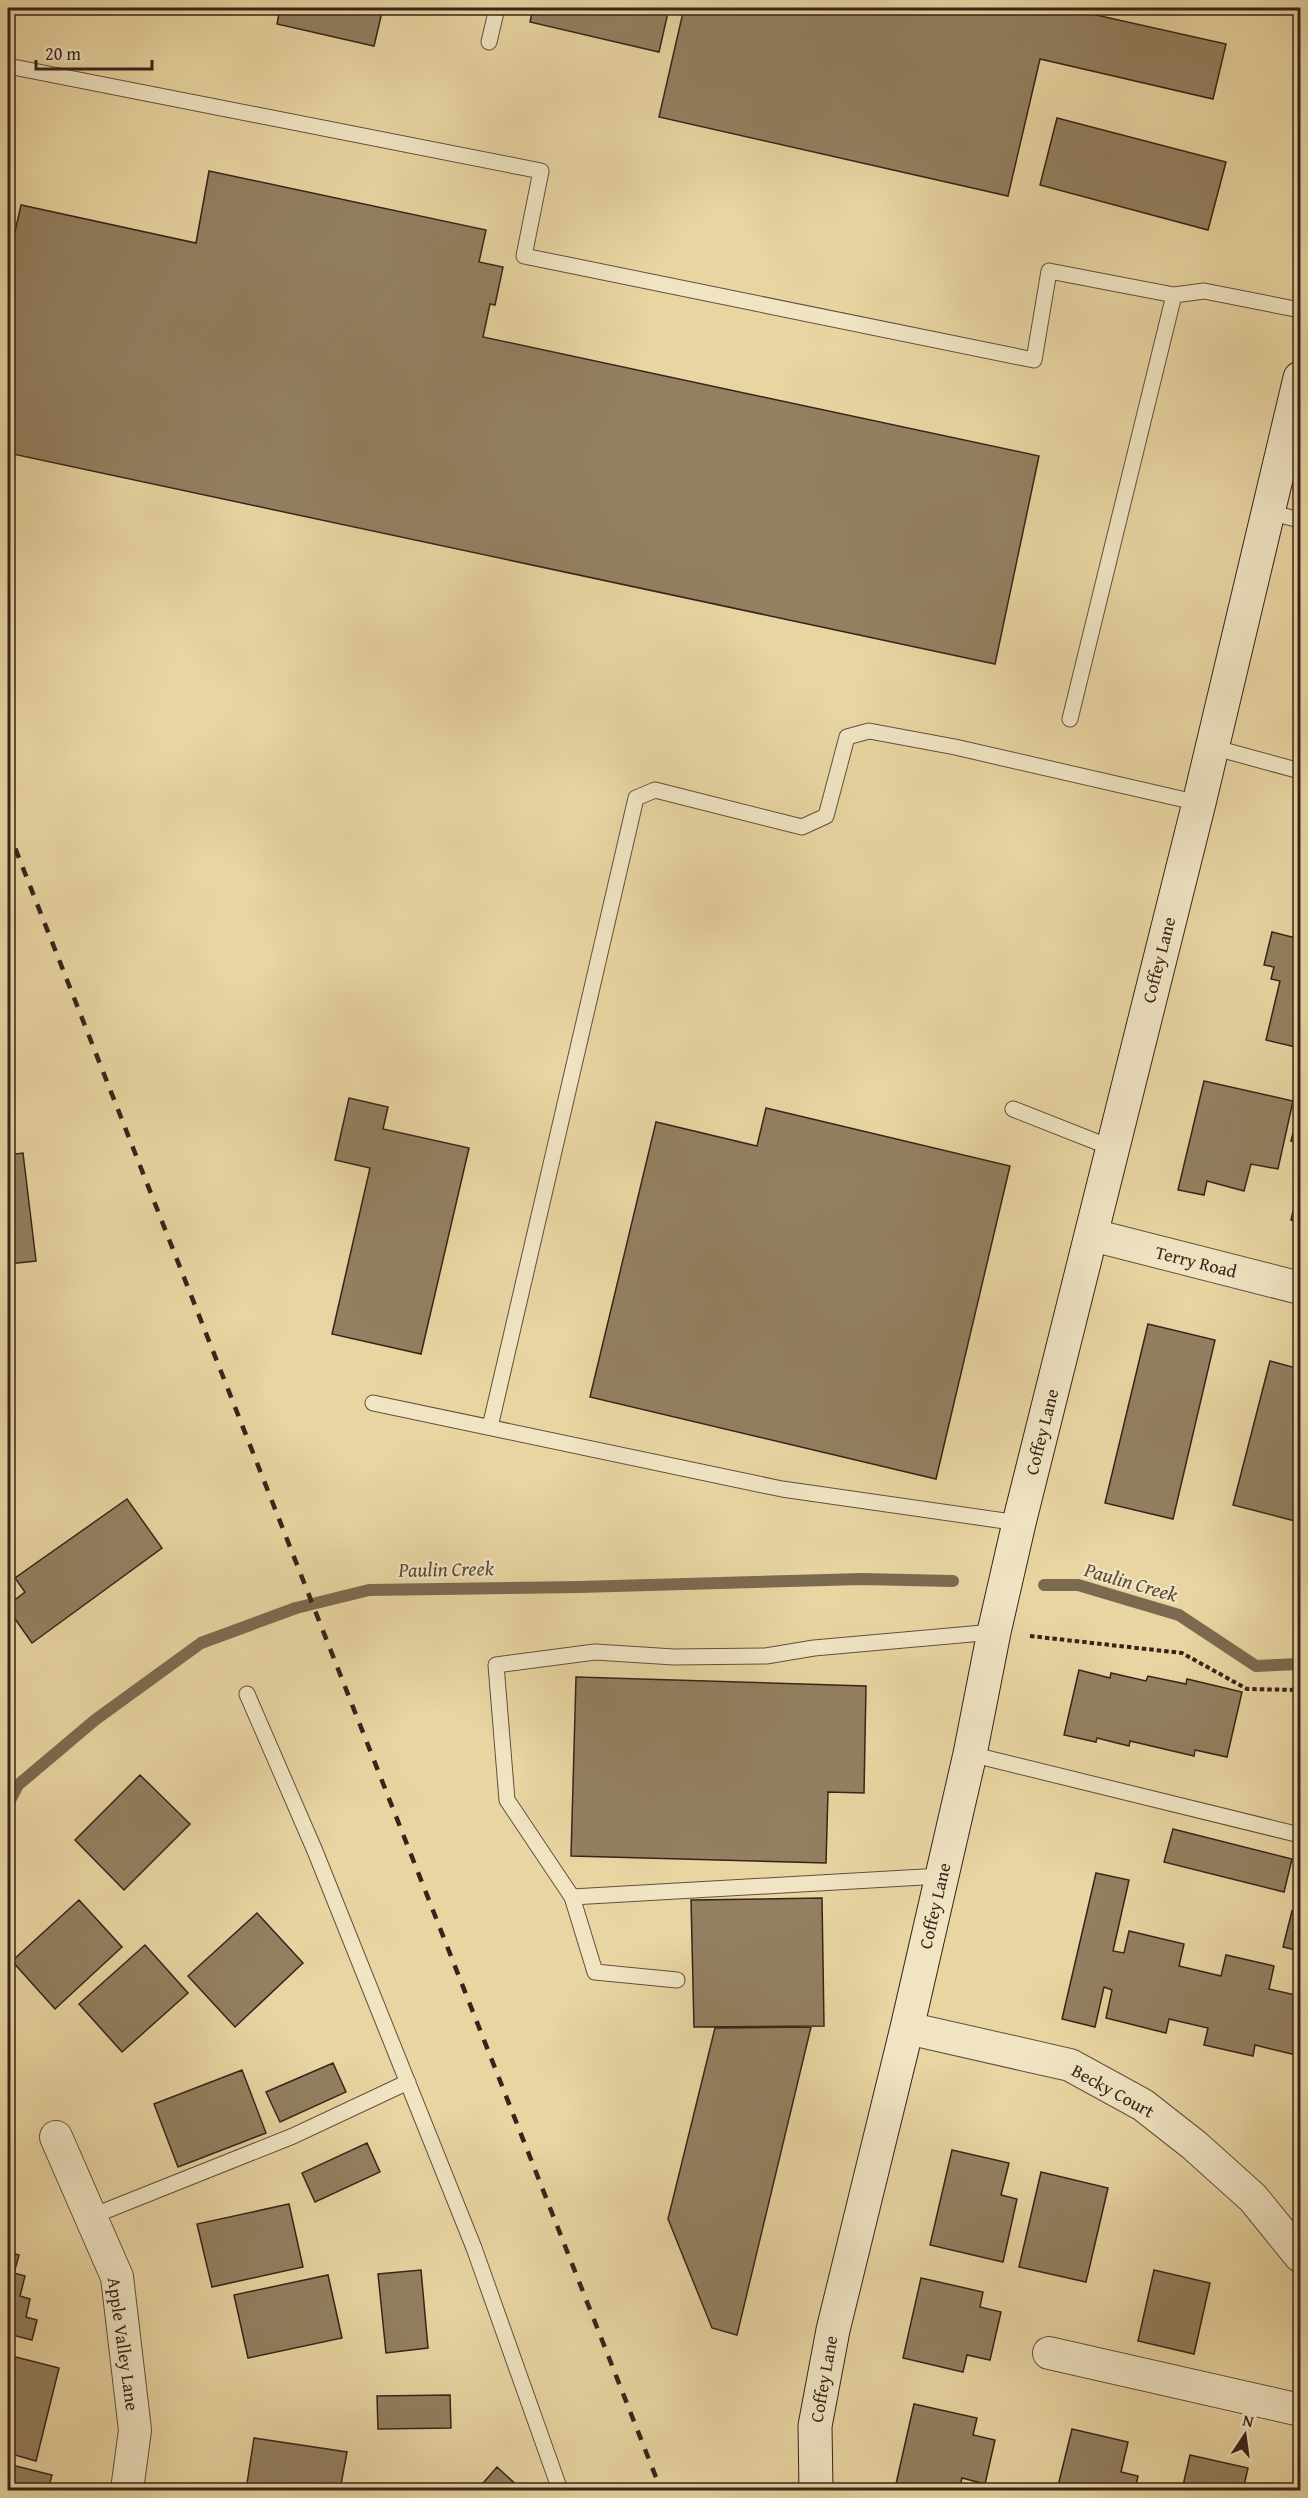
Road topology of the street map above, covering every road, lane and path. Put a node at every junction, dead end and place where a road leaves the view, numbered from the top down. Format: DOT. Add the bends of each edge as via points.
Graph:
graph roads {
  1 [pos="497,8"];
  2 [pos="489,42"];
  3 [pos="8,66"];
  4 [pos="1174,295"];
  5 [pos="1300,310"];
  6 [pos="1300,378"];
  7 [pos="1268,512"];
  8 [pos="1300,520"];
  9 [pos="1070,719"];
  10 [pos="1212,747"];
  11 [pos="1300,771"];
  12 [pos="1198,803"];
  13 [pos="1013,1109"];
  14 [pos="1112,1148"];
  15 [pos="1092,1235"];
  16 [pos="1300,1288"];
  17 [pos="374,1403"];
  18 [pos="490,1427"];
  19 [pos="1019,1523"];
  20 [pos="994,1632"];
  21 [pos="1300,1690"];
  22 [pos="247,1694"];
  23 [pos="970,1754"];
  24 [pos="1300,1835"];
  25 [pos="941,1876"];
  26 [pos="572,1897"];
  27 [pos="677,1980"];
  28 [pos="907,2028"];
  29 [pos="408,2082"];
  30 [pos="56,2137"];
  31 [pos="90,2217"];
  32 [pos="1300,2256"];
  33 [pos="1049,2353"];
  34 [pos="1300,2410"];
  35 [pos="127,2490"];
  36 [pos="560,2490"];
  37 [pos="816,2490"];
  1 -- 2 [label="lane"];
  3 -- 4 [label="lane" via="541,171 524,256 1034,360 1049,271"];
  4 -- 5 [label="lane" via="1204,291"];
  4 -- 9 [label="lane"];
  6 -- 7 [label="street, Coffey Lane"];
  7 -- 8 [label="lane"];
  7 -- 10 [label="street, Coffey Lane"];
  10 -- 11 [label="lane"];
  10 -- 12 [label="street, Coffey Lane"];
  12 -- 14 [label="street, Coffey Lane"];
  12 -- 18 [label="lane" via="869,731 847,738 826,816 802,827 655,790 636,798"];
  13 -- 14 [label="lane"];
  14 -- 15 [label="street, Coffey Lane"];
  15 -- 16 [label="street, Terry Road"];
  15 -- 19 [label="street, Coffey Lane"];
  17 -- 18 [label="lane"];
  18 -- 19 [label="lane" via="782,1489"];
  19 -- 20 [label="street, Coffey Lane"];
  20 -- 21 [label="path" via="1182,1653 1248,1689"];
  20 -- 23 [label="street, Coffey Lane"];
  20 -- 26 [label="lane" via="766,1656 674,1657 595,1652 496,1665 507,1800"];
  22 -- 29 [label="lane"];
  23 -- 24 [label="lane"];
  23 -- 25 [label="street, Coffey Lane"];
  25 -- 26 [label="lane"];
  25 -- 28 [label="street, Coffey Lane"];
  26 -- 27 [label="lane" via="595,1972"];
  28 -- 32 [label="street, Becky Court" via="1070,2065 1143,2105 1253,2198"];
  28 -- 37 [label="street, Coffey Lane" via="814,2426"];
  29 -- 31 [label="lane" via="293,2136"];
  29 -- 36 [label="lane" via="474,2248"];
  30 -- 31 [label="street, Apple Valley Lane"];
  31 -- 35 [label="street, Apple Valley Lane" via="117,2277 135,2430"];
  33 -- 34 [label="street"];
}
